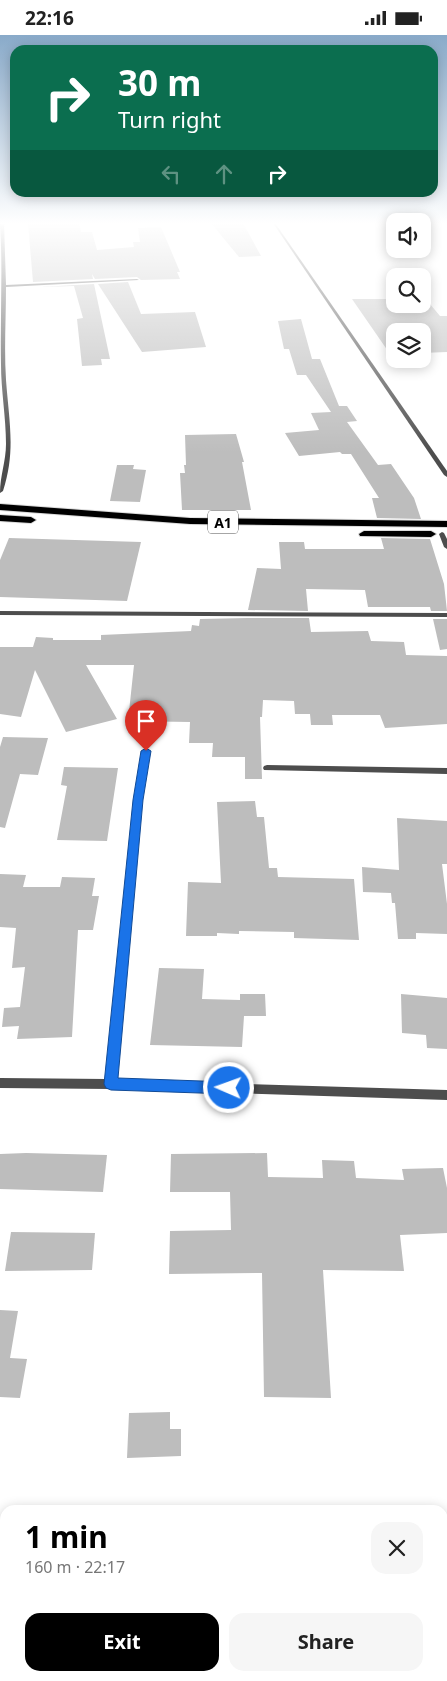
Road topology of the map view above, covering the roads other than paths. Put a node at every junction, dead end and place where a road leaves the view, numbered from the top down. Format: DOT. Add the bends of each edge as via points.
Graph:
graph roads {
  1 [pos="5,300"];
  2 [pos="327,300"];
  3 [pos="447,475"];
  4 [pos="0,491"];
  5 [pos="0,507"];
  6 [pos="0,518"];
  7 [pos="447,524"];
  8 [pos="313,533"];
  9 [pos="339,534"];
  10 [pos="444,534"];
  11 [pos="447,547"];
  12 [pos="0,613"];
  13 [pos="447,615"];
  14 [pos="146,751"];
  15 [pos="268,768"];
  16 [pos="447,771"];
  17 [pos="0,1083"];
  18 [pos="111,1084"];
  19 [pos="447,1095"];
  1 -- 4 [label="street" via="3,368 9,417 9,454"];
  2 -- 3 [label="street"];
  5 -- 7 [label="highway, A1" via="190,521"];
  6 -- 8 [label="highway, A1" via="184,530"];
  9 -- 10 [label="highway"];
  10 -- 11 [label="street"];
  12 -- 13 [label="street"];
  14 -- 18 [label="street" via="138,800"];
  15 -- 16 [label="street"];
  17 -- 18 [label="street"];
  18 -- 19 [label="street"];
}
